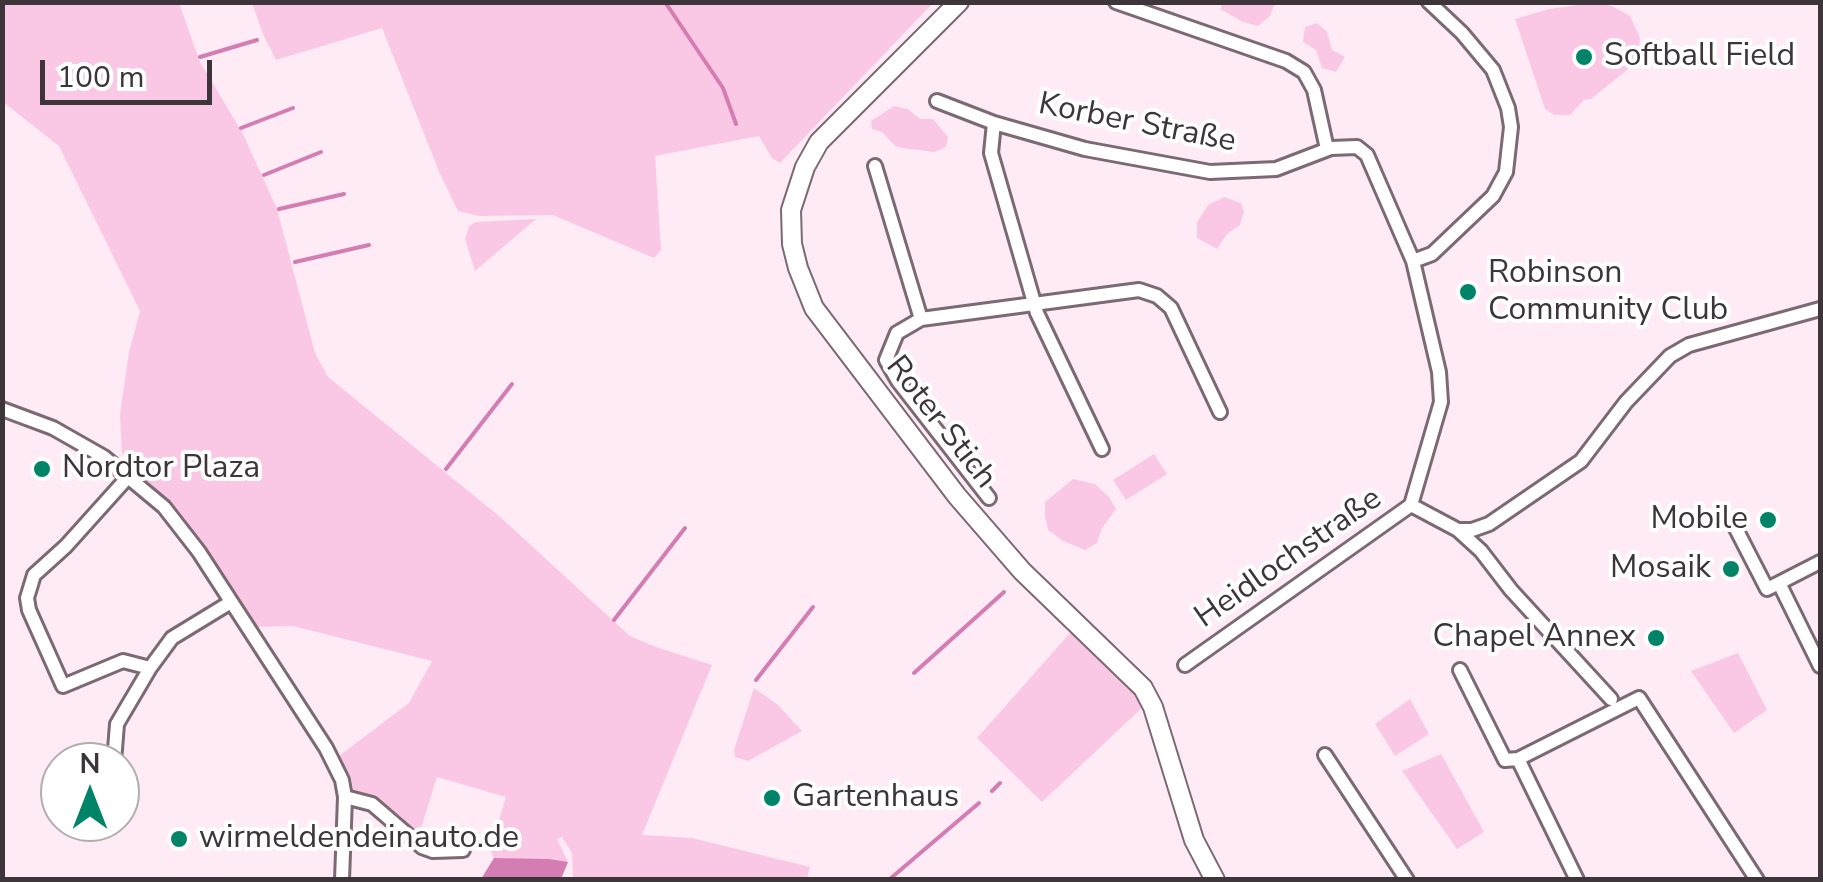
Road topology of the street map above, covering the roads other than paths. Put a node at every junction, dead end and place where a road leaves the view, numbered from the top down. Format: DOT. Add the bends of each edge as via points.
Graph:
graph roads {
  1 [pos="959,2"];
  2 [pos="1116,2"];
  3 [pos="1430,2"];
  4 [pos="937,102"];
  5 [pos="994,123"];
  6 [pos="1327,149"];
  7 [pos="874,166"];
  8 [pos="1413,261"];
  9 [pos="1035,302"];
  10 [pos="1820,309"];
  11 [pos="922,319"];
  12 [pos="2,409"];
  13 [pos="1220,412"];
  14 [pos="1102,449"];
  15 [pos="128,476"];
  16 [pos="989,498"];
  17 [pos="1412,505"];
  18 [pos="1732,522"];
  19 [pos="1458,530"];
  20 [pos="1820,562"];
  21 [pos="1779,583"];
  22 [pos="231,602"];
  23 [pos="1184,665"];
  24 [pos="1820,666"];
  25 [pos="150,668"];
  26 [pos="1460,670"];
  27 [pos="1611,698"];
  28 [pos="116,742"];
  29 [pos="1325,755"];
  30 [pos="1518,759"];
  31 [pos="345,798"];
  32 [pos="463,850"];
  33 [pos="342,880"];
  34 [pos="1215,880"];
  35 [pos="1408,880"];
  36 [pos="1578,880"];
  37 [pos="1757,880"];
  1 -- 34 [label="street, Roter Stich" via="820,142 791,210 798,268 814,308 957,496 1022,571 1143,688 1194,840"];
  2 -- 6 [label="street" via="1304,72"];
  3 -- 8 [label="street" via="1493,70 1511,126 1506,172 1493,196 1432,254"];
  4 -- 5 [label="street, Korber Straße"];
  5 -- 6 [label="street, Korber Straße" via="1085,149 1210,172 1276,169"];
  5 -- 9 [label="street" via="991,154"];
  6 -- 8 [label="street" via="1363,149"];
  7 -- 11 [label="street"];
  8 -- 17 [label="street" via="1441,402"];
  9 -- 11 [label="street"];
  9 -- 13 [label="street" via="1112,291 1158,296 1171,308"];
  9 -- 14 [label="street"];
  10 -- 19 [label="street" via="1670,356 1581,460 1489,524"];
  11 -- 16 [label="street" via="897,333 886,360"];
  12 -- 15 [label="street" via="72,437"];
  15 -- 22 [label="street" via="164,507"];
  15 -- 25 [label="street" via="34,576 27,598 64,686 124,661"];
  17 -- 19 [label="street, Heidlochstraße"];
  17 -- 23 [label="street, Heidlochstraße"];
  18 -- 21 [label="street" via="1767,589"];
  19 -- 27 [label="street, Heidlochstraße"];
  20 -- 21 [label="street"];
  21 -- 24 [label="street"];
  22 -- 25 [label="street" via="172,638"];
  22 -- 31 [label="street" via="326,748"];
  25 -- 28 [label="street" via="118,724"];
  26 -- 30 [label="street" via="1505,760"];
  29 -- 35 [label="street"];
  30 -- 36 [label="street"];
  30 -- 37 [label="street" via="1638,698"];
  31 -- 32 [label="street" via="372,804 422,847"];
  31 -- 33 [label="street"];
}
